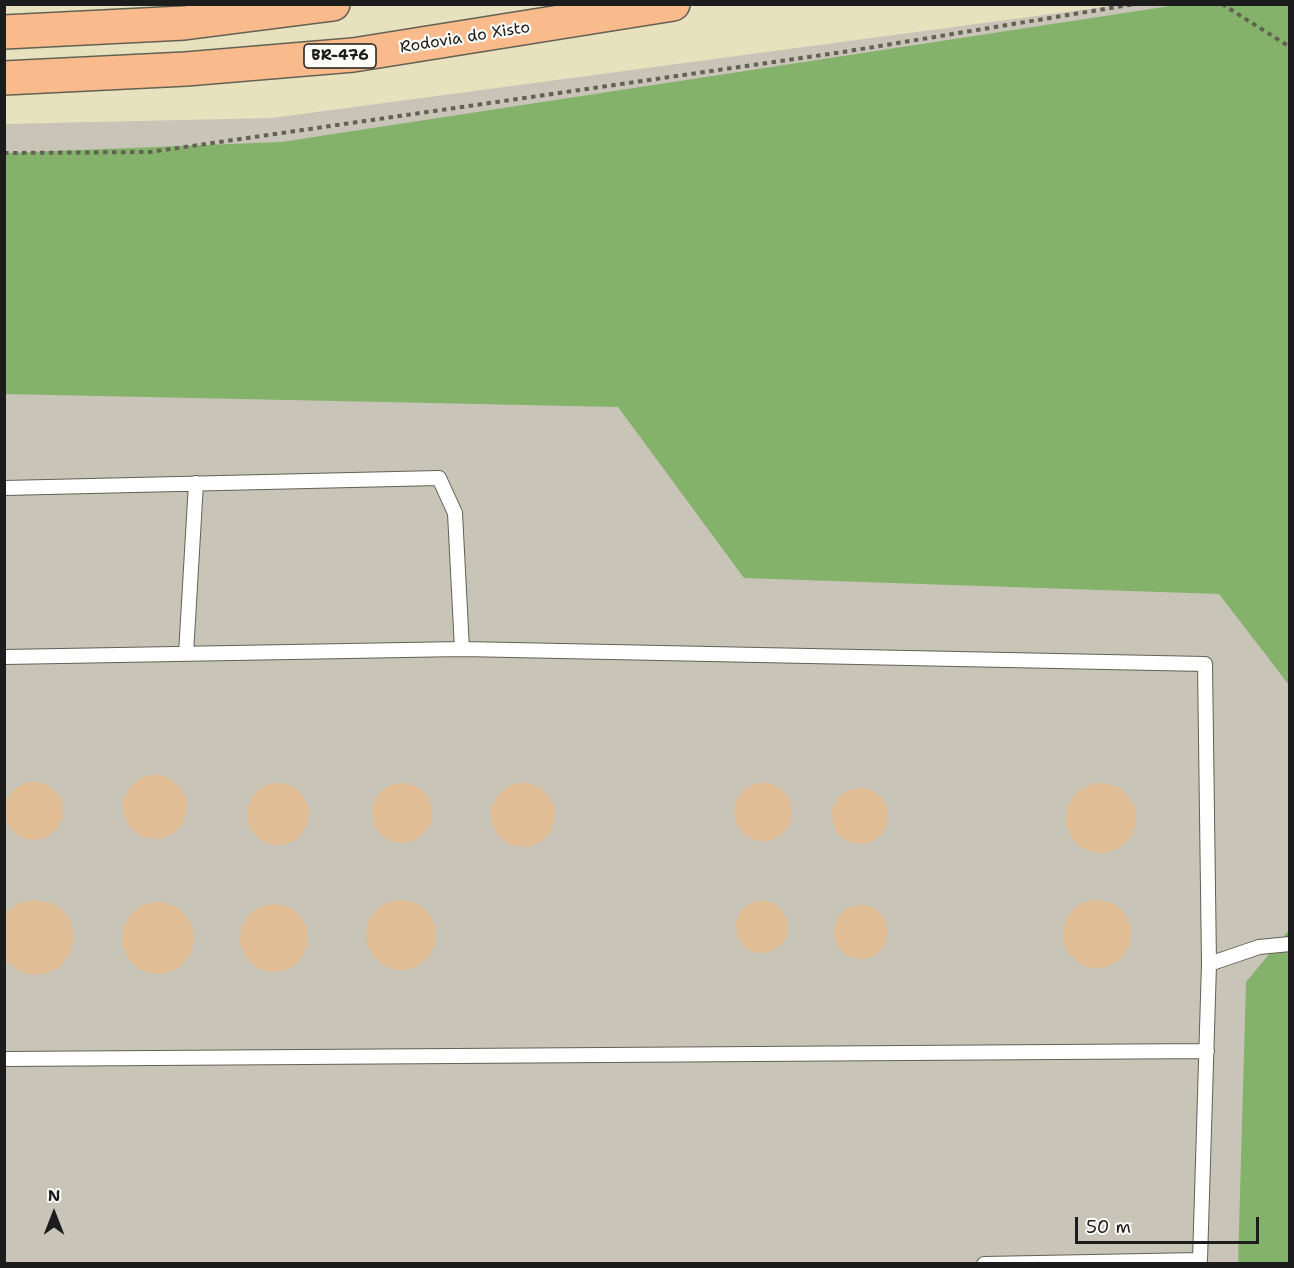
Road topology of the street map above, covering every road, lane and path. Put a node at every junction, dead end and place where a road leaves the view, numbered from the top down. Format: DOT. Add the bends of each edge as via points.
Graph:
graph roads {
  1 [pos="333,4"];
  2 [pos="673,4"];
  3 [pos="1135,4"];
  4 [pos="1222,4"];
  5 [pos="4,32"];
  6 [pos="1290,47"];
  7 [pos="4,78"];
  8 [pos="4,153"];
  9 [pos="196,483"];
  10 [pos="4,488"];
  11 [pos="462,649"];
  12 [pos="186,654"];
  13 [pos="4,657"];
  14 [pos="1290,944"];
  15 [pos="1209,964"];
  16 [pos="1207,1052"];
  17 [pos="4,1059"];
  18 [pos="984,1263"];
  1 -- 5 [label="highway" via="184,23"];
  2 -- 7 [label="highway, Rodovia do Xisto / BR-476" via="353,55"];
  3 -- 8 [label="path" via="843,52 150,152"];
  4 -- 6 [label="path"];
  9 -- 10 [label="lane"];
  9 -- 11 [label="lane" via="440,478 455,513"];
  9 -- 12 [label="lane"];
  11 -- 12 [label="lane"];
  11 -- 15 [label="lane" via="1205,664"];
  12 -- 13 [label="lane"];
  14 -- 15 [label="lane" via="1259,947"];
  15 -- 16 [label="lane"];
  16 -- 17 [label="lane"];
  16 -- 18 [label="lane" via="1200,1260"];
}
